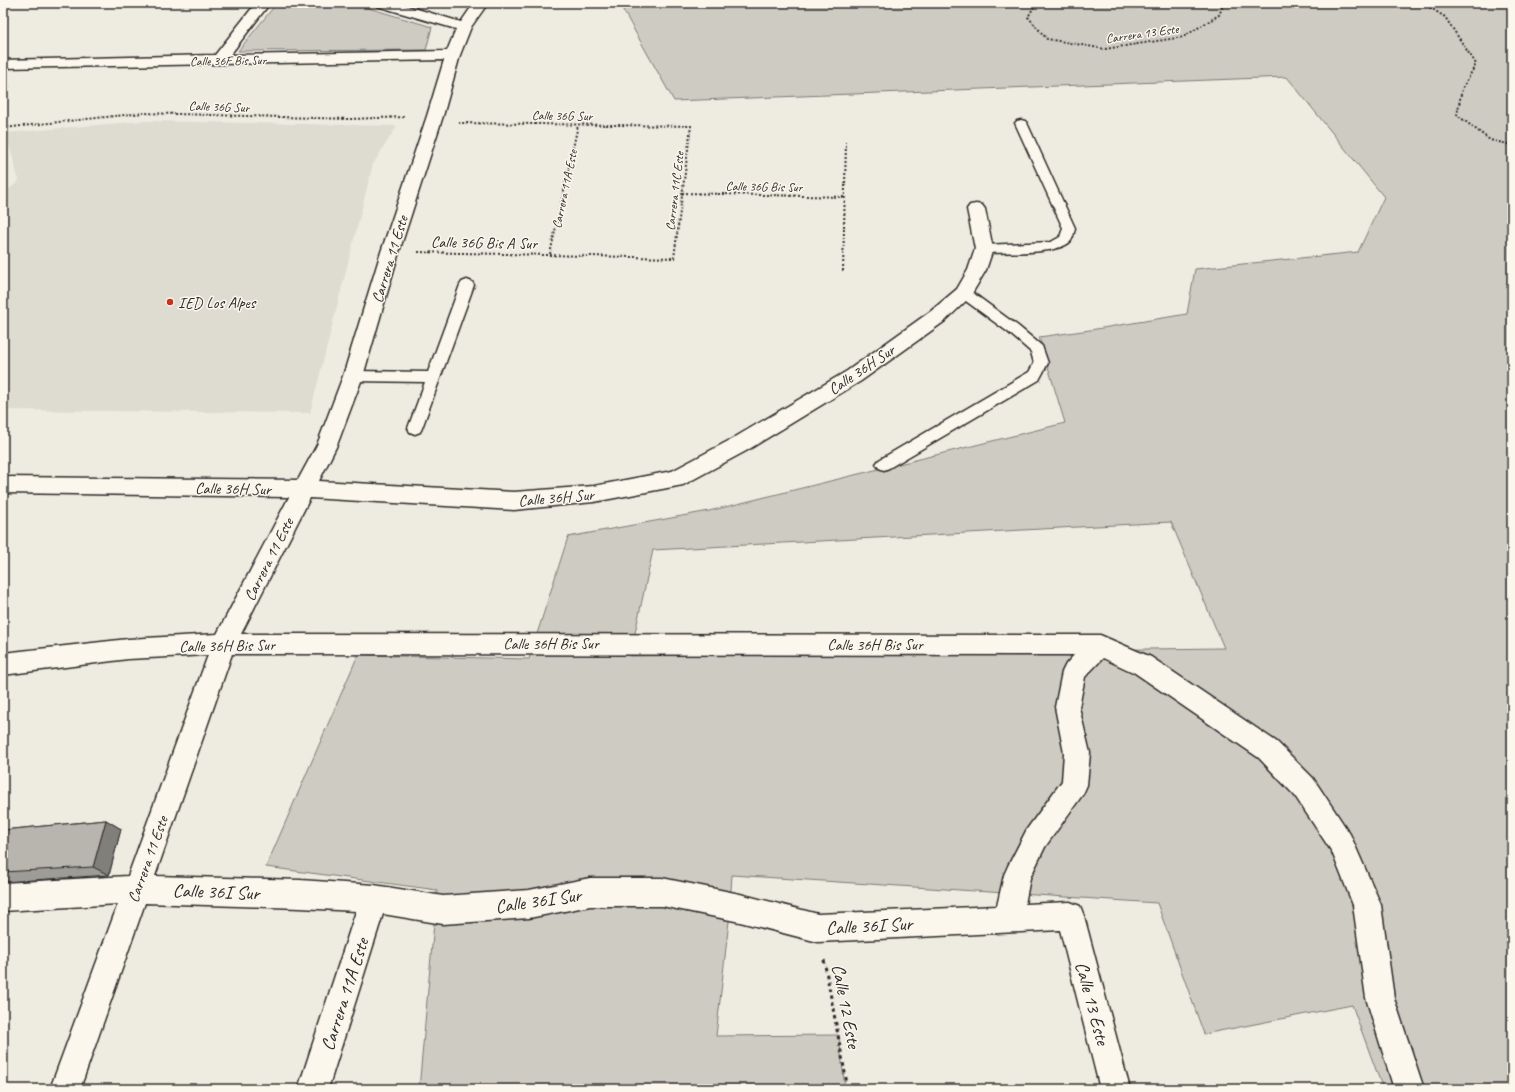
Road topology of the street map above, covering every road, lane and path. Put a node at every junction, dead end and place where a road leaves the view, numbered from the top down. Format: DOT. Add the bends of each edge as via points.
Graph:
graph roads {
  1 [pos="263,3"];
  2 [pos="382,3"];
  3 [pos="481,3"];
  4 [pos="1036,3"];
  5 [pos="1224,3"];
  6 [pos="1423,3"];
  7 [pos="464,27"];
  8 [pos="453,55"];
  9 [pos="219,60"];
  10 [pos="3,64"];
  11 [pos="434,120"];
  12 [pos="1021,123"];
  13 [pos="578,125"];
  14 [pos="690,126"];
  15 [pos="3,128"];
  16 [pos="846,142"];
  17 [pos="1512,145"];
  18 [pos="682,193"];
  19 [pos="844,197"];
  20 [pos="976,209"];
  21 [pos="984,249"];
  22 [pos="390,252"];
  23 [pos="550,254"];
  24 [pos="674,258"];
  25 [pos="843,271"];
  26 [pos="467,285"];
  27 [pos="964,293"];
  28 [pos="353,376"];
  29 [pos="433,377"];
  30 [pos="415,428"];
  31 [pos="884,464"];
  32 [pos="3,485"];
  33 [pos="304,489"];
  34 [pos="224,644"];
  35 [pos="1100,645"];
  36 [pos="3,664"];
  37 [pos="137,889"];
  38 [pos="3,897"];
  39 [pos="374,899"];
  40 [pos="1070,916"];
  41 [pos="1008,919"];
  42 [pos="818,928"];
  43 [pos="65,1089"];
  44 [pos="313,1089"];
  45 [pos="848,1089"];
  46 [pos="1115,1089"];
  47 [pos="1409,1089"];
  1 -- 9 [label="street"];
  2 -- 7 [label="street"];
  3 -- 7 [label="street, Carrera 11 Este"];
  4 -- 5 [label="path, Carrera 13 Este" via="1028,17 1047,39 1105,49 1183,37 1219,14"];
  6 -- 17 [label="path" via="1445,17 1476,64 1462,89 1457,115 1490,140"];
  7 -- 8 [label="street, Carrera 11 Este"];
  8 -- 9 [label="street, Calle 36F Bis Sur"];
  8 -- 11 [label="street, Carrera 11 Este"];
  9 -- 10 [label="street, Calle 36F Bis Sur"];
  11 -- 13 [label="path, Calle 36G Sur"];
  11 -- 15 [label="path, Calle 36G Sur" via="143,113"];
  11 -- 22 [label="street, Carrera 11 Este"];
  12 -- 21 [label="lane" via="1070,228 1066,239 1054,246"];
  13 -- 14 [label="path, Calle 36G Sur"];
  13 -- 23 [label="path, Carrera 11A Este"];
  14 -- 18 [label="path, Carrera 11C Este"];
  16 -- 19 [label="path"];
  18 -- 19 [label="path, Calle 36G Bis Sur"];
  18 -- 24 [label="path, Carrera 11C Este"];
  19 -- 25 [label="path"];
  20 -- 21 [label="street, Calle 36H Sur"];
  21 -- 27 [label="street, Calle 36H Sur" via="977,270"];
  22 -- 23 [label="path, Calle 36G Bis A Sur"];
  22 -- 28 [label="street, Carrera 11 Este"];
  23 -- 24 [label="path, Calle 36G Bis A Sur"];
  26 -- 29 [label="lane"];
  27 -- 31 [label="lane" via="1037,350 1041,363 1034,376"];
  27 -- 33 [label="street, Calle 36H Sur" via="938,316 854,376 739,445 676,479 594,494 514,501"];
  28 -- 29 [label="lane"];
  28 -- 33 [label="street, Carrera 11 Este" via="327,445"];
  29 -- 30 [label="lane"];
  32 -- 33 [label="street, Calle 36H Sur"];
  33 -- 34 [label="street, Carrera 11 Este"];
  34 -- 35 [label="street, Calle 36H Bis Sur"];
  34 -- 36 [label="street, Calle 36H Bis Sur" via="128,649"];
  34 -- 37 [label="street, Carrera 11 Este"];
  35 -- 41 [label="street" via="1074,672 1067,707 1077,754 1074,786 1036,838 1018,875"];
  35 -- 47 [label="street" via="1143,666 1268,750 1304,787 1341,843 1367,905 1380,998"];
  37 -- 38 [label="street, Calle 36I Sur"];
  37 -- 39 [label="street, Calle 36I Sur"];
  37 -- 43 [label="street, Carrera 11 Este"];
  39 -- 42 [label="street, Calle 36I Sur" via="442,910 529,904 590,892 662,892"];
  39 -- 44 [label="street, Carrera 11A Este"];
  40 -- 41 [label="street, Calle 36I Sur"];
  40 -- 46 [label="street, Calle 13 Este"];
  41 -- 42 [label="street, Calle 36I Sur"];
  42 -- 45 [label="path, Calle 12 Este"];
}
